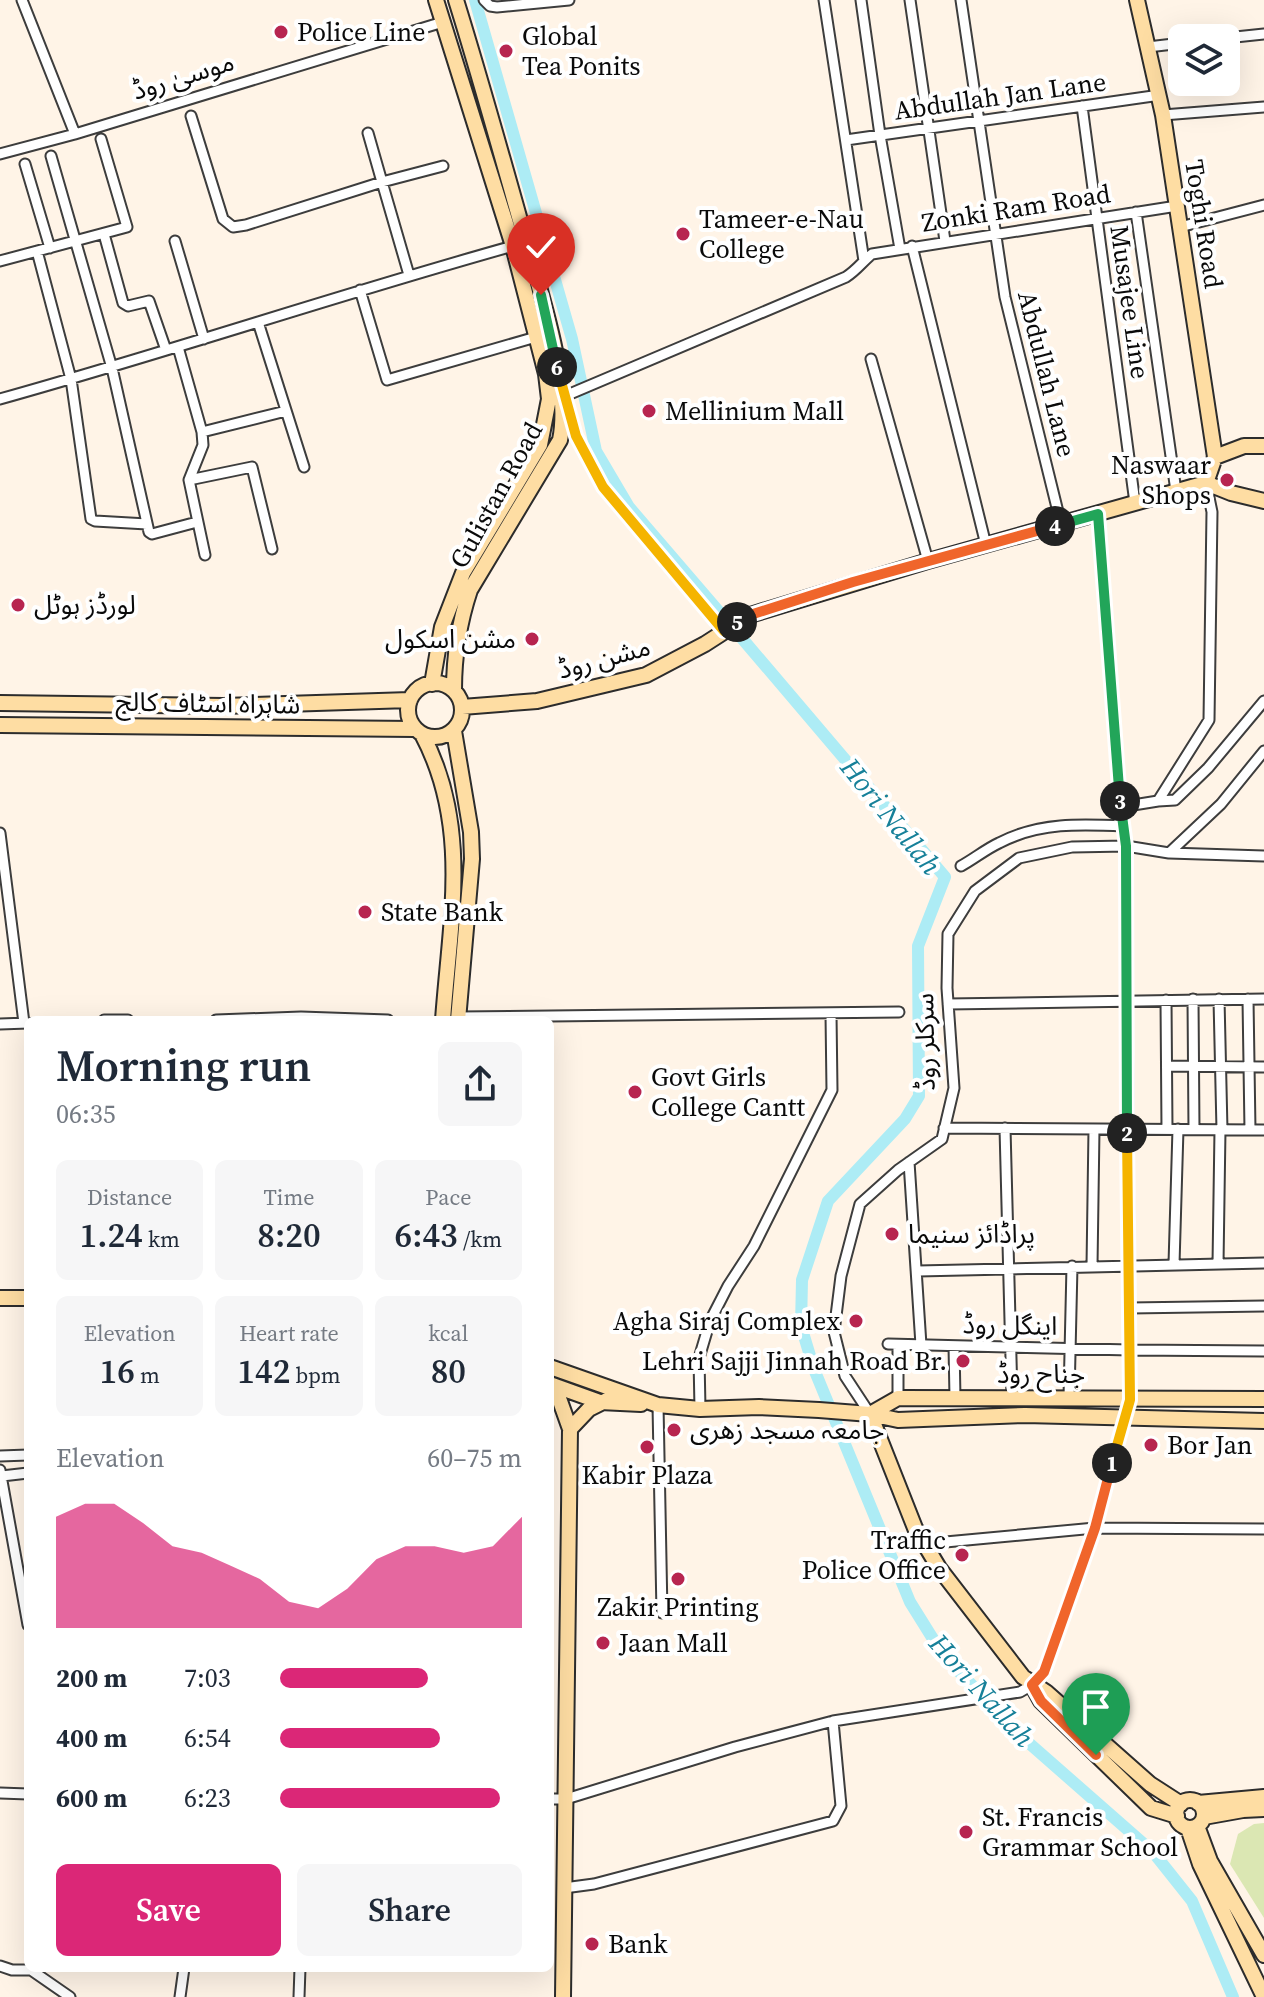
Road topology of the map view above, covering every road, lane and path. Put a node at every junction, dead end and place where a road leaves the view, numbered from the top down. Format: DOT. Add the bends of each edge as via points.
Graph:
graph roads {
  1 [pos="22,0"];
  2 [pos="436,0"];
  3 [pos="456,0"];
  4 [pos="484,0"];
  5 [pos="569,0"];
  6 [pos="824,0"];
  7 [pos="861,0"];
  8 [pos="910,0"];
  9 [pos="961,0"];
  10 [pos="1137,0"];
  11 [pos="443,22"];
  12 [pos="1264,34"];
  13 [pos="1240,37"];
  14 [pos="1168,45"];
  15 [pos="1148,47"];
  16 [pos="1160,95"];
  17 [pos="1082,106"];
  18 [pos="1264,107"];
  19 [pos="1163,115"];
  20 [pos="191,116"];
  21 [pos="979,122"];
  22 [pos="928,130"];
  23 [pos="368,133"];
  24 [pos="75,134"];
  25 [pos="880,135"];
  26 [pos="101,139"];
  27 [pos="846,140"];
  28 [pos="0,154"];
  29 [pos="502,155"];
  30 [pos="51,156"];
  31 [pos="486,160"];
  32 [pos="25,164"];
  33 [pos="443,166"];
  34 [pos="382,182"];
  35 [pos="1264,205"];
  36 [pos="1177,206"];
  37 [pos="1136,212"];
  38 [pos="1096,218"];
  39 [pos="1180,227"];
  40 [pos="995,233"];
  41 [pos="104,234"];
  42 [pos="75,241"];
  43 [pos="175,241"];
  44 [pos="945,241"];
  45 [pos="513,246"];
  46 [pos="912,246"];
  47 [pos="50,248"];
  48 [pos="900,249"];
  49 [pos="37,251"];
  50 [pos="0,261"];
  51 [pos="861,265"];
  52 [pos="409,275"];
  53 [pos="360,290"];
  54 [pos="258,322"];
  55 [pos="536,337"];
  56 [pos="204,339"];
  57 [pos="178,347"];
  58 [pos="166,350"];
  59 [pos="871,359"];
  60 [pos="112,368"];
  61 [pos="71,379"];
  62 [pos="563,396"];
  63 [pos="0,399"];
  64 [pos="286,411"];
  65 [pos="202,432"];
  66 [pos="1264,446"];
  67 [pos="1215,457"];
  68 [pos="304,467"];
  69 [pos="189,480"];
  70 [pos="1206,483"];
  71 [pos="1176,491"];
  72 [pos="1264,501"];
  73 [pos="1135,503"];
  74 [pos="1098,514"];
  75 [pos="197,522"];
  76 [pos="147,524"];
  77 [pos="1061,524"];
  78 [pos="986,545"];
  79 [pos="272,549"];
  80 [pos="205,555"];
  81 [pos="928,561"];
  82 [pos="724,631"];
  83 [pos="432,684"];
  84 [pos="454,690"];
  85 [pos="410,700"];
  86 [pos="1264,701"];
  87 [pos="0,703"];
  88 [pos="462,707"];
  89 [pos="0,725"];
  90 [pos="454,731"];
  91 [pos="418,732"];
  92 [pos="1264,751"];
  93 [pos="1158,801"];
  94 [pos="1121,807"];
  95 [pos="1124,826"];
  96 [pos="0,833"];
  97 [pos="1126,846"];
  98 [pos="1169,853"];
  99 [pos="1264,856"];
  100 [pos="961,866"];
  101 [pos="1193,999"];
  102 [pos="1219,999"];
  103 [pos="1248,999"];
  104 [pos="1264,999"];
  105 [pos="1126,1000"];
  106 [pos="1166,1000"];
  107 [pos="948,1004"];
  108 [pos="899,1012"];
  109 [pos="831,1014"];
  110 [pos="25,1016"];
  111 [pos="443,1016"];
  112 [pos="458,1016"];
  113 [pos="554,1017"];
  114 [pos="24,1023"];
  115 [pos="0,1024"];
  116 [pos="1167,1066"];
  117 [pos="1193,1066"];
  118 [pos="1220,1066"];
  119 [pos="1249,1066"];
  120 [pos="1264,1067"];
  121 [pos="944,1128"];
  122 [pos="1005,1128"];
  123 [pos="1094,1129"];
  124 [pos="1127,1129"];
  125 [pos="1172,1129"];
  126 [pos="1194,1129"];
  127 [pos="1221,1130"];
  128 [pos="1250,1130"];
  129 [pos="1264,1130"];
  130 [pos="909,1162"];
  131 [pos="1264,1263"];
  132 [pos="1174,1264"];
  133 [pos="1218,1264"];
  134 [pos="1129,1265"];
  135 [pos="1072,1266"];
  136 [pos="1092,1266"];
  137 [pos="1008,1268"];
  138 [pos="918,1271"];
  139 [pos="3,1298"];
  140 [pos="24,1300"];
  141 [pos="1264,1306"];
  142 [pos="1130,1308"];
  143 [pos="921,1345"];
  144 [pos="954,1346"];
  145 [pos="1010,1347"];
  146 [pos="1069,1349"];
  147 [pos="1130,1350"];
  148 [pos="1264,1351"];
  149 [pos="554,1368"];
  150 [pos="554,1387"];
  151 [pos="554,1392"];
  152 [pos="623,1393"];
  153 [pos="1012,1397"];
  154 [pos="1069,1397"];
  155 [pos="898,1398"];
  156 [pos="955,1398"];
  157 [pos="1264,1399"];
  158 [pos="1130,1400"];
  159 [pos="600,1402"];
  160 [pos="658,1405"];
  161 [pos="700,1409"];
  162 [pos="870,1414"];
  163 [pos="1125,1419"];
  164 [pos="1264,1421"];
  165 [pos="570,1429"];
  166 [pos="24,1455"];
  167 [pos="0,1456"];
  168 [pos="1,1473"];
  169 [pos="24,1473"];
  170 [pos="1095,1528"];
  171 [pos="1264,1529"];
  172 [pos="924,1544"];
  173 [pos="24,1602"];
  174 [pos="662,1613"];
  175 [pos="1032,1685"];
  176 [pos="833,1721"];
  177 [pos="0,1793"];
  178 [pos="24,1794"];
  179 [pos="1264,1797"];
  180 [pos="554,1799"];
  181 [pos="566,1799"];
  182 [pos="1151,1808"];
  183 [pos="1264,1809"];
  184 [pos="1179,1810"];
  185 [pos="1197,1818"];
  186 [pos="1200,1864"];
  187 [pos="564,1888"];
  188 [pos="1264,1955"];
  189 [pos="0,1966"];
  190 [pos="24,1970"];
  191 [pos="34,1972"];
  192 [pos="183,1972"];
  193 [pos="300,1972"];
  194 [pos="70,1997"];
  195 [pos="180,1997"];
  196 [pos="299,1997"];
  197 [pos="563,1997"];
  198 [pos="1264,1997"];
  1 -- 24 [label="street"];
  2 -- 11 [label="main road, Gulistan Road"];
  3 -- 29 [label="main road, Gulistan Road"];
  4 -- 5 [label="street" via="497,7"];
  6 -- 27 [label="street"];
  7 -- 25 [label="street"];
  8 -- 22 [label="street"];
  9 -- 21 [label="street, Abdullah Lane"];
  10 -- 15 [label="main road, Toghi Road"];
  11 -- 24 [label="street, موسیٰ روڈ"];
  11 -- 31 [label="main road, Gulistan Road"];
  12 -- 13 [label="street"];
  14 -- 15 [label="street"];
  15 -- 16 [label="main road, Toghi Road"];
  16 -- 17 [label="street, Abdullah Jan Lane"];
  16 -- 19 [label="main road, Toghi Road"];
  17 -- 21 [label="street, Abdullah Jan Lane"];
  17 -- 38 [label="street, Musajee Line"];
  18 -- 19 [label="street"];
  19 -- 36 [label="main road, Toghi Road"];
  20 -- 34 [label="street" via="223,219 233,227"];
  21 -- 22 [label="street, Abdullah Jan Lane"];
  21 -- 40 [label="street, Abdullah Lane"];
  22 -- 25 [label="street, Abdullah Jan Lane"];
  22 -- 44 [label="street"];
  23 -- 34 [label="street"];
  24 -- 28 [label="street, موسیٰ روڈ"];
  25 -- 27 [label="street, Abdullah Jan Lane"];
  25 -- 48 [label="street"];
  26 -- 41 [label="street" via="127,225"];
  27 -- 51 [label="street"];
  29 -- 31 [label="main road"];
  29 -- 62 [label="main road, Gulistan Road"];
  30 -- 42 [label="street"];
  31 -- 45 [label="main road, Gulistan Road"];
  32 -- 47 [label="street"];
  33 -- 34 [label="street"];
  34 -- 52 [label="street"];
  35 -- 39 [label="street"];
  36 -- 37 [label="street, Zonki Ram Road"];
  36 -- 39 [label="main road, Toghi Road"];
  37 -- 38 [label="street, Zonki Ram Road"];
  37 -- 71 [label="street"];
  38 -- 40 [label="street, Zonki Ram Road"];
  38 -- 73 [label="street, Musajee Line"];
  39 -- 67 [label="main road, Toghi Road"];
  40 -- 44 [label="street, Zonki Ram Road"];
  40 -- 77 [label="street, Abdullah Lane" via="1005,297"];
  41 -- 42 [label="street"];
  41 -- 58 [label="street" via="123,303 149,301"];
  42 -- 47 [label="street"];
  42 -- 60 [label="street"];
  43 -- 56 [label="street"];
  44 -- 46 [label="street, Zonki Ram Road"];
  45 -- 52 [label="street"];
  45 -- 55 [label="main road, Gulistan Road"];
  46 -- 48 [label="street, Zonki Ram Road"];
  46 -- 78 [label="street"];
  47 -- 49 [label="street"];
  48 -- 51 [label="street, Zonki Ram Road" via="872,254"];
  49 -- 50 [label="street"];
  49 -- 61 [label="street"];
  51 -- 62 [label="street, Zonki Ram Road" via="846,277"];
  52 -- 53 [label="street"];
  53 -- 54 [label="street"];
  53 -- 55 [label="street" via="387,380"];
  54 -- 56 [label="street"];
  54 -- 64 [label="street"];
  55 -- 62 [label="main road, Gulistan Road" via="546,374"];
  56 -- 57 [label="street"];
  57 -- 58 [label="street"];
  57 -- 65 [label="street"];
  58 -- 60 [label="street"];
  59 -- 81 [label="street"];
  60 -- 61 [label="street"];
  60 -- 76 [label="street"];
  61 -- 63 [label="street"];
  61 -- 76 [label="street" via="91,519"];
  62 -- 82 [label="street" via="576,436 603,487"];
  62 -- 83 [label="main road, Gulistan Road" via="540,445 463,573 442,627"];
  62 -- 84 [label="main road, Gulistan Road" via="560,440 470,590 454,664"];
  64 -- 65 [label="street"];
  64 -- 68 [label="street"];
  65 -- 69 [label="street" via="203,445"];
  66 -- 67 [label="main road" via="1244,446"];
  67 -- 70 [label="main road"];
  69 -- 75 [label="street"];
  69 -- 79 [label="street" via="252,467"];
  70 -- 71 [label="main road, مشن روڈ"];
  70 -- 72 [label="main road"];
  70 -- 93 [label="street" via="1212,512 1209,720"];
  71 -- 73 [label="main road, مشن روڈ"];
  73 -- 74 [label="main road, مشن روڈ"];
  74 -- 77 [label="main road, مشن روڈ"];
  74 -- 94 [label="street"];
  75 -- 76 [label="street" via="152,534"];
  75 -- 80 [label="street"];
  77 -- 78 [label="main road, مشن روڈ"];
  78 -- 81 [label="main road, مشن روڈ"];
  81 -- 82 [label="main road, مشن روڈ" via="750,615"];
  82 -- 88 [label="main road, مشن روڈ" via="646,675 537,701"];
  83 -- 84 [label="main road"];
  83 -- 85 [label="main road"];
  84 -- 88 [label="main road"];
  85 -- 87 [label="main road, شاہراہ اسٹاف کالج" via="223,706"];
  85 -- 91 [label="main road" via="408,715"];
  86 -- 93 [label="street" via="1175,800"];
  88 -- 90 [label="main road"];
  89 -- 91 [label="main road, شاہراہ اسٹاف کالج"];
  90 -- 91 [label="main road" via="438,738"];
  90 -- 112 [label="main road" via="472,859"];
  91 -- 111 [label="main road" via="434,756 448,798 454,842"];
  92 -- 98 [label="street" via="1221,804"];
  93 -- 94 [label="street"];
  94 -- 95 [label="street"];
  95 -- 97 [label="street"];
  95 -- 100 [label="street" via="1045,827 1004,840"];
  96 -- 110 [label="street"];
  97 -- 98 [label="street, سرکلر روڈ"];
  97 -- 105 [label="street"];
  97 -- 107 [label="street, سرکلر روڈ" via="1072,847 1019,858 975,891 948,934"];
  98 -- 99 [label="street, سرکلر روڈ"];
  101 -- 102 [label="street"];
  101 -- 106 [label="street"];
  101 -- 117 [label="street"];
  102 -- 103 [label="street"];
  102 -- 118 [label="street"];
  103 -- 104 [label="street"];
  103 -- 119 [label="street"];
  105 -- 106 [label="street"];
  105 -- 107 [label="street"];
  105 -- 124 [label="street"];
  106 -- 116 [label="street"];
  107 -- 121 [label="street, سرکلر روڈ" via="954,1088"];
  108 -- 109 [label="street"];
  109 -- 113 [label="street"];
  109 -- 161 [label="street" via="832,1090 710,1321 699,1358"];
  114 -- 115 [label="street"];
  116 -- 117 [label="street"];
  116 -- 125 [label="street"];
  117 -- 118 [label="street"];
  117 -- 126 [label="street"];
  118 -- 119 [label="street"];
  118 -- 127 [label="street"];
  119 -- 120 [label="street"];
  119 -- 128 [label="street"];
  121 -- 122 [label="street"];
  121 -- 130 [label="street, سرکلر روڈ" via="942,1139"];
  122 -- 123 [label="street"];
  122 -- 137 [label="street"];
  123 -- 124 [label="street"];
  123 -- 136 [label="street"];
  124 -- 125 [label="street"];
  124 -- 134 [label="street"];
  125 -- 126 [label="street"];
  125 -- 132 [label="street"];
  126 -- 127 [label="street"];
  127 -- 128 [label="street"];
  127 -- 133 [label="street"];
  128 -- 129 [label="street"];
  130 -- 138 [label="street"];
  130 -- 162 [label="street, سرکلر روڈ" via="860,1204 841,1276 834,1332 845,1376"];
  131 -- 133 [label="street"];
  132 -- 133 [label="street"];
  132 -- 134 [label="street"];
  134 -- 136 [label="street"];
  134 -- 142 [label="street"];
  135 -- 136 [label="street"];
  135 -- 137 [label="street"];
  135 -- 146 [label="street"];
  137 -- 138 [label="street"];
  137 -- 145 [label="street"];
  138 -- 143 [label="street"];
  139 -- 140 [label="main road"];
  141 -- 142 [label="street"];
  142 -- 147 [label="street"];
  143 -- 144 [label="street, اینگل روڈ"];
  143 -- 155 [label="street, اینگل روڈ" via="893,1344"];
  144 -- 145 [label="street, اینگل روڈ"];
  144 -- 156 [label="street"];
  145 -- 146 [label="street, اینگل روڈ"];
  145 -- 153 [label="street"];
  146 -- 147 [label="street, اینگل روڈ"];
  146 -- 154 [label="street"];
  147 -- 148 [label="street, اینگل روڈ"];
  147 -- 158 [label="street"];
  149 -- 152 [label="main road, جناح روڈ"];
  150 -- 159 [label="main road"];
  151 -- 165 [label="main road"];
  152 -- 159 [label="main road"];
  152 -- 160 [label="main road, جناح روڈ"];
  153 -- 154 [label="main road, جناح روڈ"];
  153 -- 156 [label="main road, جناح روڈ"];
  154 -- 158 [label="main road, جناح روڈ"];
  155 -- 156 [label="main road, جناح روڈ"];
  155 -- 162 [label="main road, جناح روڈ"];
  157 -- 158 [label="main road, جناح روڈ"];
  158 -- 163 [label="street"];
  159 -- 160 [label="main road"];
  159 -- 165 [label="main road"];
  160 -- 161 [label="main road, جناح روڈ"];
  160 -- 174 [label="street"];
  161 -- 162 [label="main road, جناح روڈ"];
  162 -- 163 [label="main road, جناح روڈ" via="898,1420 1025,1415"];
  162 -- 172 [label="main road, سرکلر روڈ"];
  163 -- 164 [label="main road, جناح روڈ"];
  163 -- 170 [label="street"];
  165 -- 181 [label="main road"];
  166 -- 167 [label="street"];
  168 -- 169 [label="street"];
  168 -- 173 [label="street"];
  170 -- 171 [label="street"];
  170 -- 172 [label="street"];
  170 -- 175 [label="street" via="1044,1672"];
  172 -- 175 [label="main road, سرکلر روڈ"];
  175 -- 176 [label="street" via="1020,1692"];
  175 -- 182 [label="main road, سرکلر روڈ" via="1041,1701"];
  175 -- 184 [label="main road, سرکلر روڈ"];
  176 -- 181 [label="street"];
  176 -- 187 [label="street" via="841,1806 833,1821"];
  177 -- 178 [label="street"];
  179 -- 185 [label="main road"];
  180 -- 181 [label="street"];
  181 -- 187 [label="main road"];
  182 -- 184 [label="main road, سرکلر روڈ"];
  182 -- 186 [label="main road"];
  183 -- 185 [label="main road"];
  184 -- 185 [label="main road" via="1181,1824"];
  184 -- 185 [label="main road" via="1189,1800"];
  185 -- 186 [label="main road"];
  185 -- 188 [label="main road" via="1210,1861"];
  186 -- 198 [label="main road"];
  187 -- 197 [label="main road"];
  189 -- 190 [label="street"];
  191 -- 194 [label="street"];
  192 -- 195 [label="street"];
  193 -- 196 [label="street"];
}
